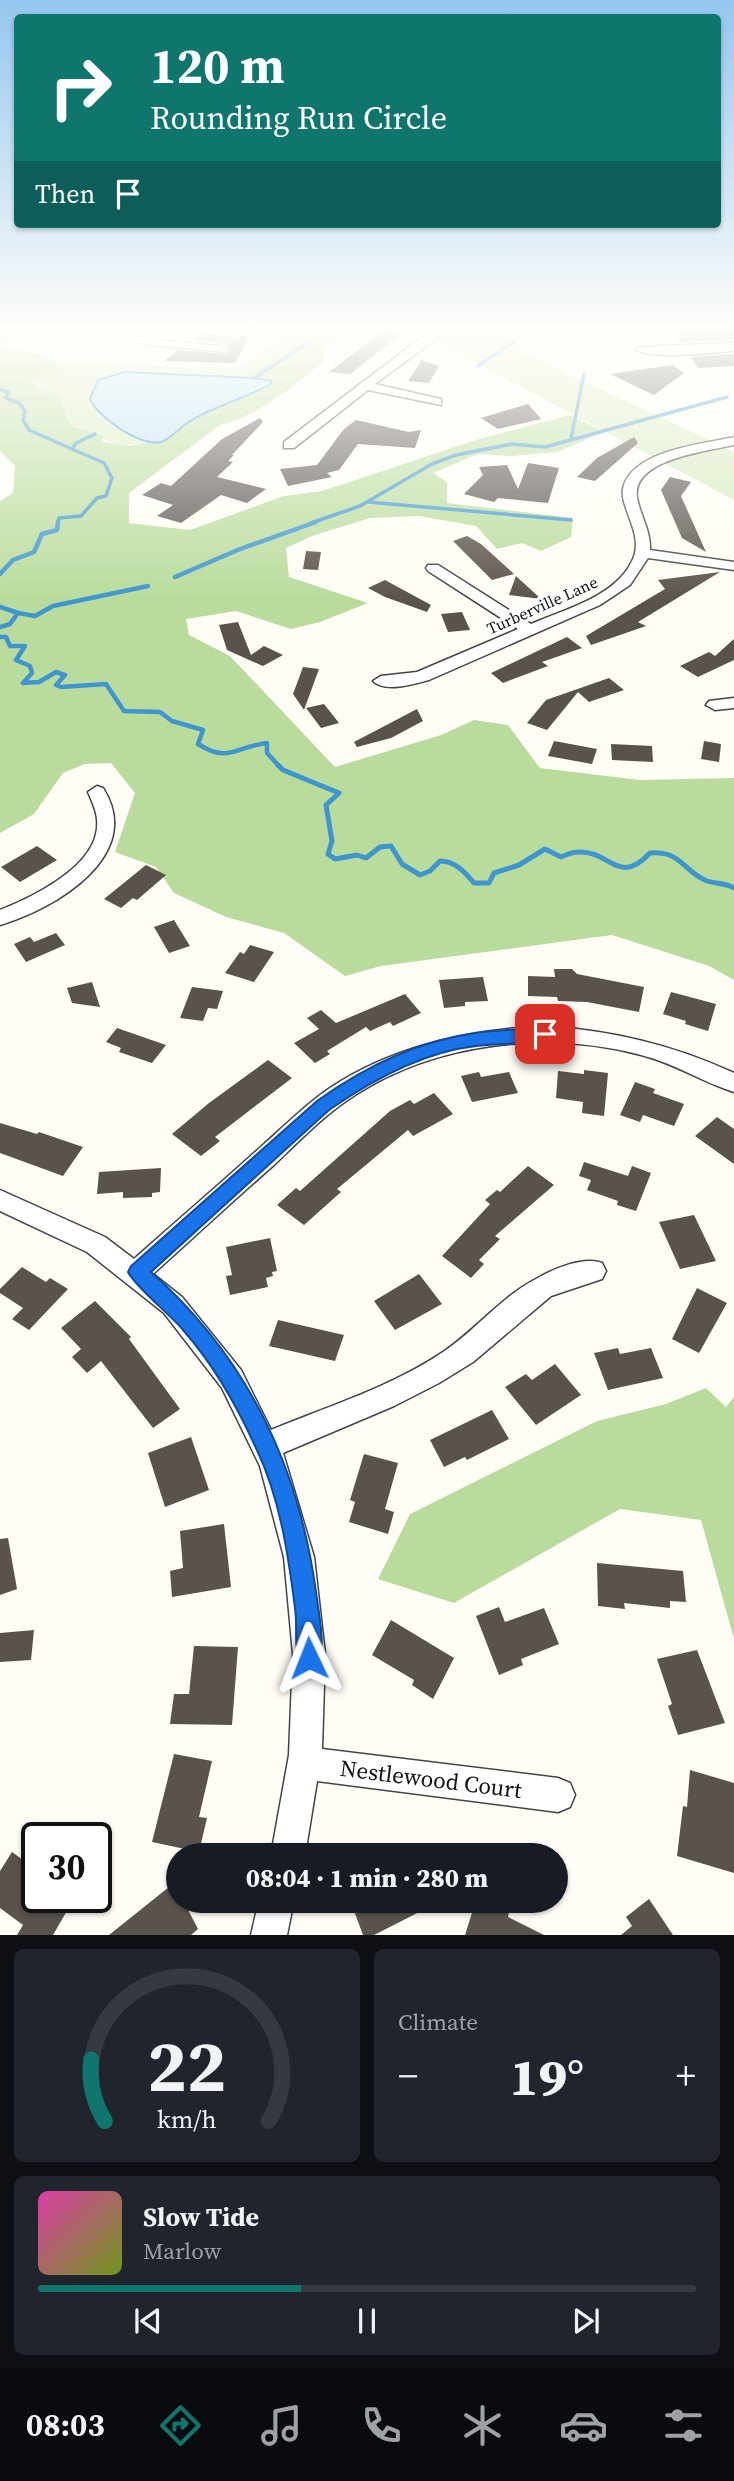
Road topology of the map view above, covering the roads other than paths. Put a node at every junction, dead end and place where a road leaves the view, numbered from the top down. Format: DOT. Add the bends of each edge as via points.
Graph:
graph roads {
  1 [pos="323,419"];
  2 [pos="734,441"];
  3 [pos="289,445"];
  4 [pos="643,553"];
  5 [pos="734,566"];
  6 [pos="433,568"];
  7 [pos="530,630"];
  8 [pos="381,681"];
  9 [pos="734,703"];
  10 [pos="715,705"];
  11 [pos="97,792"];
  12 [pos="0,918"];
  13 [pos="734,1083"];
  14 [pos="0,1200"];
  15 [pos="593,1271"];
  16 [pos="138,1272"];
  17 [pos="266,1446"];
  18 [pos="304,1763"];
  19 [pos="558,1795"];
  20 [pos="290,1843"];
  21 [pos="274,1913"];
  22 [pos="269,1935"];
  1 -- 3 [label="street"];
  2 -- 4 [label="street" via="671,456 635,479 629,493"];
  4 -- 5 [label="street"];
  4 -- 7 [label="street, Turberville Lane" via="613,591"];
  6 -- 7 [label="street"];
  7 -- 8 [label="street, Turberville Lane" via="423,676"];
  9 -- 10 [label="street"];
  11 -- 12 [label="street" via="108,817 94,855 56,892"];
  13 -- 16 [label="street" via="659,1051 583,1036 509,1035 434,1049 383,1068 323,1106"];
  14 -- 16 [label="street" via="69,1228"];
  15 -- 17 [label="street" via="543,1287 451,1362 413,1383"];
  16 -- 17 [label="street" via="206,1342"];
  17 -- 18 [label="street" via="285,1494 299,1550 308,1616 310,1679"];
  18 -- 19 [label="street, Nestlewood Court"];
  18 -- 20 [label="street"];
  21 -- 22 [label="street"];
}
